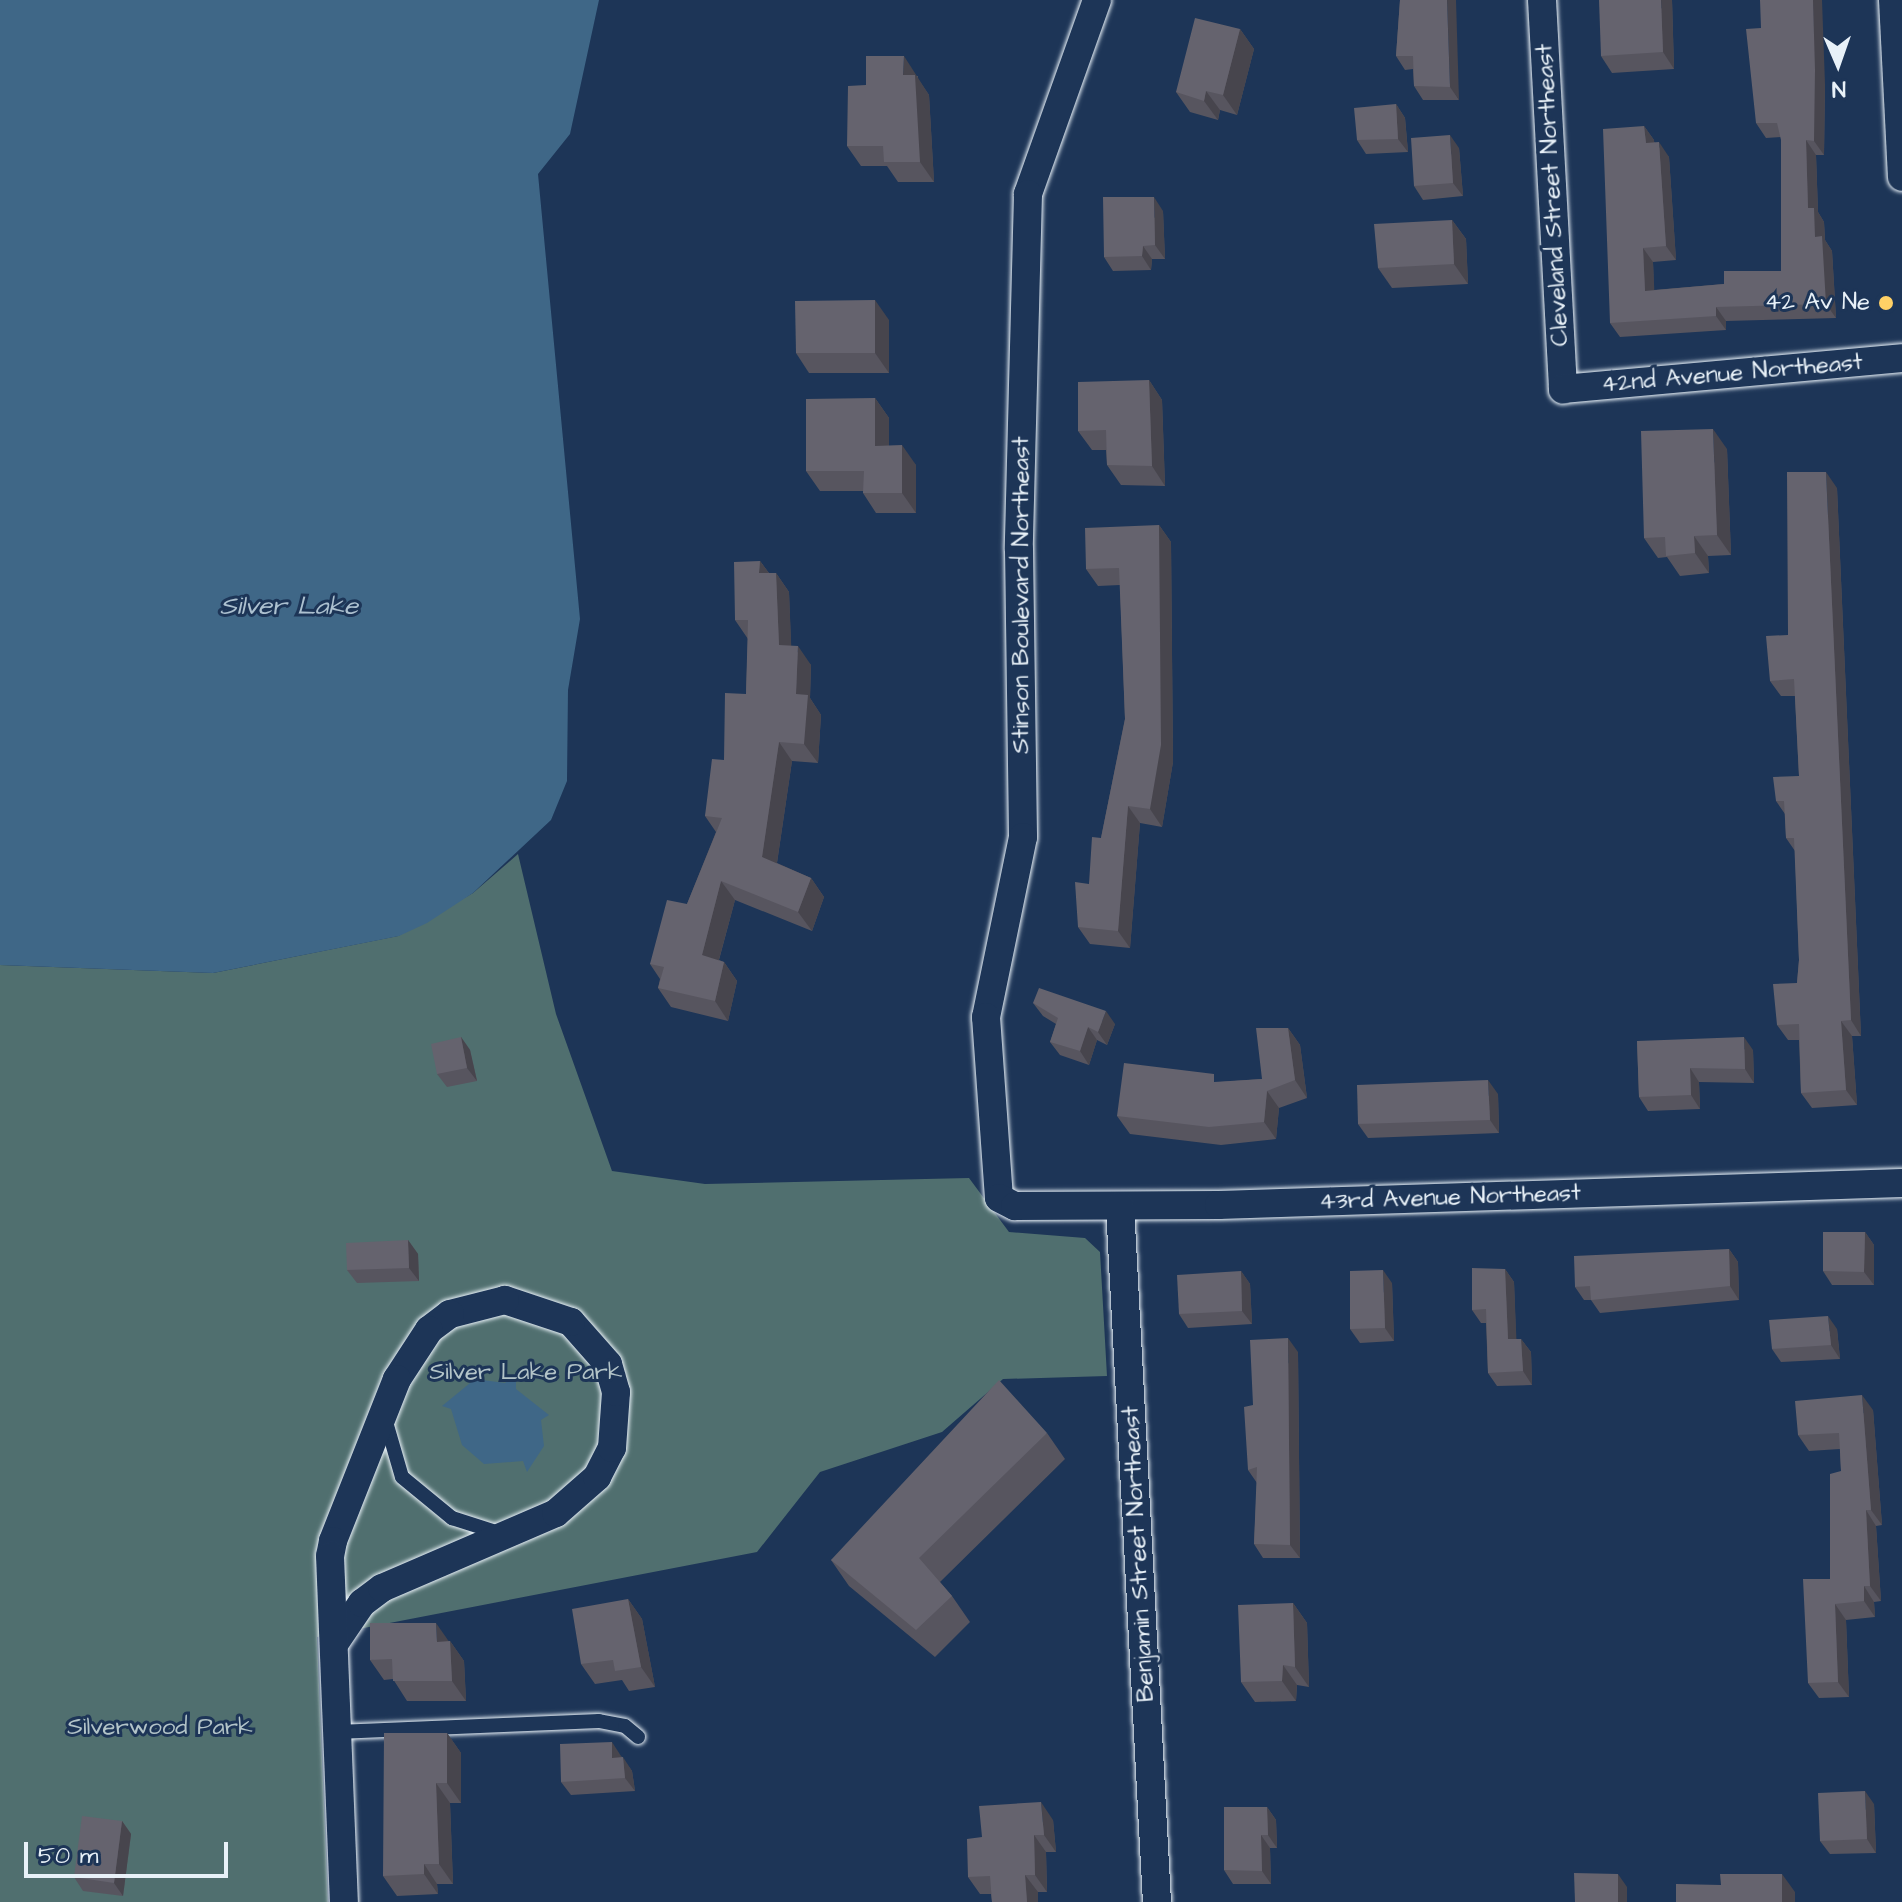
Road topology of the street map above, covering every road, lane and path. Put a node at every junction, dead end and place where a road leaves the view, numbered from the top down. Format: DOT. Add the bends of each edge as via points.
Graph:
graph roads {
  1 [pos="1097,0"];
  2 [pos="1542,0"];
  3 [pos="1893,0"];
  4 [pos="1902,177"];
  5 [pos="1902,358"];
  6 [pos="1563,389"];
  7 [pos="1902,1183"];
  8 [pos="999,1198"];
  9 [pos="1120,1206"];
  10 [pos="385,1414"];
  11 [pos="506,1535"];
  12 [pos="334,1644"];
  13 [pos="337,1732"];
  14 [pos="638,1737"];
  15 [pos="344,1902"];
  16 [pos="1157,1902"];
  1 -- 8 [label="street, Stinson Boulevard Northeast" via="1028,194 1019,549 1023,837 986,1017"];
  2 -- 6 [label="street, Cleveland Street Northeast"];
  3 -- 4 [label="street"];
  5 -- 6 [label="street, 42nd Avenue Northeast"];
  7 -- 9 [label="street, 43rd Avenue Northeast"];
  8 -- 9 [label="street, 43rd Avenue Northeast" via="1015,1206"];
  9 -- 16 [label="street, Benjamin Street Northeast"];
  10 -- 11 [label="lane" via="402,1477 452,1518"];
  10 -- 11 [label="street" via="410,1353 429,1330 479,1303 531,1303 592,1339 616,1392 612,1448 579,1497"];
  10 -- 12 [label="street" via="330,1556"];
  11 -- 12 [label="street" via="382,1588 362,1603"];
  12 -- 13 [label="street"];
  13 -- 14 [label="lane" via="599,1721 625,1726"];
  13 -- 15 [label="street"];
}
